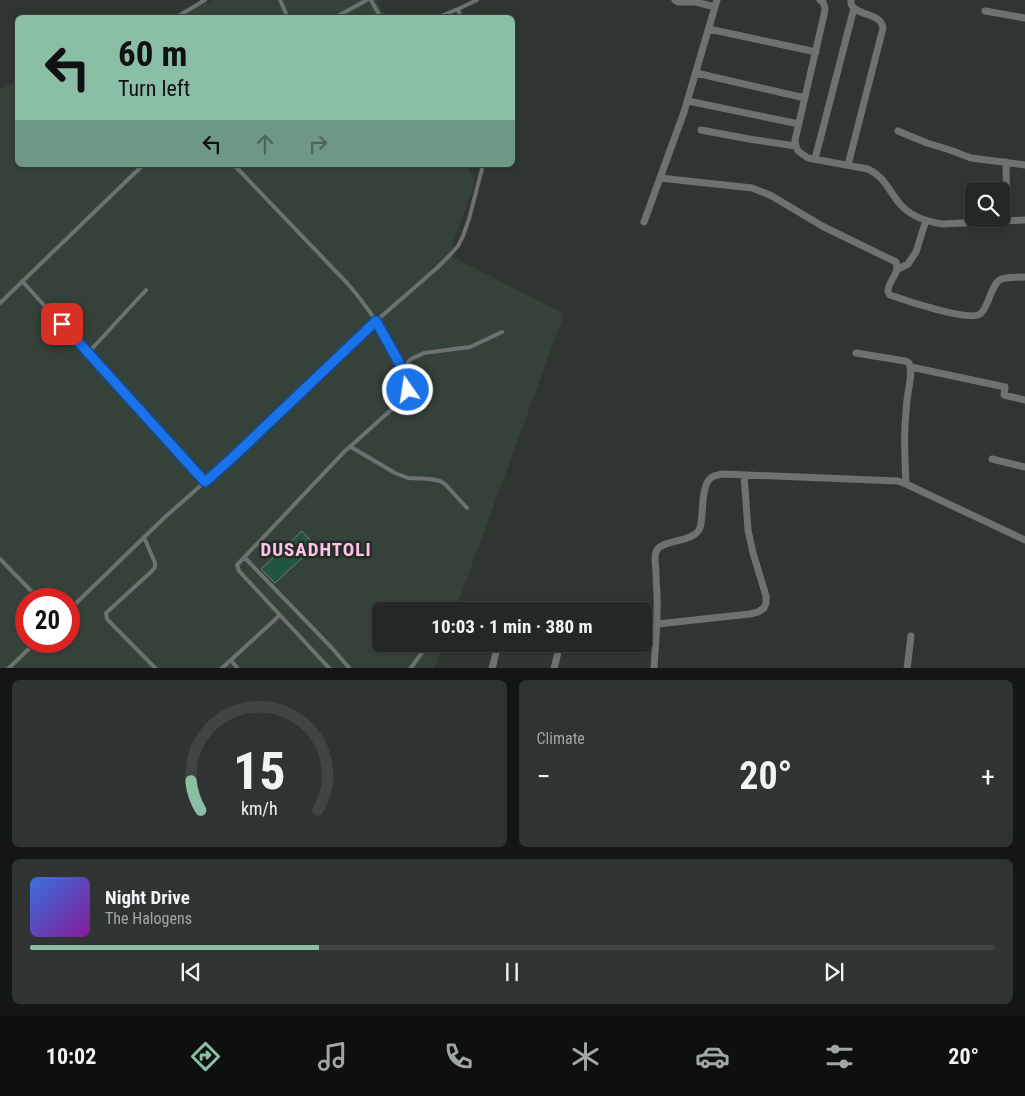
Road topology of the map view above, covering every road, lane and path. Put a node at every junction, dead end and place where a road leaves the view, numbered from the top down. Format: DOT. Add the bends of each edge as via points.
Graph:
graph roads {
  1 [pos="204,0"];
  2 [pos="280,0"];
  3 [pos="367,0"];
  4 [pos="371,0"];
  5 [pos="477,0"];
  6 [pos="675,0"];
  7 [pos="820,0"];
  8 [pos="850,0"];
  9 [pos="716,4"];
  10 [pos="854,8"];
  11 [pos="458,9"];
  12 [pos="985,11"];
  13 [pos="180,15"];
  14 [pos="287,15"];
  15 [pos="340,15"];
  16 [pos="379,15"];
  17 [pos="443,15"];
  18 [pos="460,15"];
  19 [pos="1025,18"];
  20 [pos="708,29"];
  21 [pos="816,52"];
  22 [pos="696,73"];
  23 [pos="805,98"];
  24 [pos="688,101"];
  25 [pos="799,124"];
  26 [pos="701,130"];
  27 [pos="898,131"];
  28 [pos="796,146"];
  29 [pos="815,159"];
  30 [pos="1006,162"];
  31 [pos="1025,164"];
  32 [pos="848,166"];
  33 [pos="141,167"];
  34 [pos="236,167"];
  35 [pos="483,167"];
  36 [pos="660,178"];
  37 [pos="1006,182"];
  38 [pos="926,220"];
  39 [pos="1025,220"];
  40 [pos="1010,221"];
  41 [pos="644,222"];
  42 [pos="965,223"];
  43 [pos="898,269"];
  44 [pos="1025,277"];
  45 [pos="22,281"];
  46 [pos="146,290"];
  47 [pos="0,303"];
  48 [pos="376,321"];
  49 [pos="502,332"];
  50 [pos="856,352"];
  51 [pos="88,353"];
  52 [pos="402,367"];
  53 [pos="911,367"];
  54 [pos="1025,400"];
  55 [pos="351,446"];
  56 [pos="992,459"];
  57 [pos="1025,467"];
  58 [pos="744,475"];
  59 [pos="205,482"];
  60 [pos="906,484"];
  61 [pos="467,508"];
  62 [pos="144,537"];
  63 [pos="1025,540"];
  64 [pos="245,558"];
  65 [pos="0,559"];
  66 [pos="28,588"];
  67 [pos="80,599"];
  68 [pos="280,615"];
  69 [pos="657,624"];
  70 [pos="911,636"];
  71 [pos="422,652"];
  72 [pos="496,652"];
  73 [pos="558,652"];
  74 [pos="24,653"];
  75 [pos="230,660"];
  76 [pos="8,668"];
  77 [pos="156,668"];
  78 [pos="221,668"];
  79 [pos="238,668"];
  80 [pos="330,668"];
  81 [pos="350,668"];
  82 [pos="410,668"];
  83 [pos="492,668"];
  84 [pos="554,668"];
  85 [pos="654,668"];
  86 [pos="906,668"];
  1 -- 13 [label="lane"];
  2 -- 14 [label="lane"];
  3 -- 15 [label="lane"];
  4 -- 16 [label="lane"];
  5 -- 11 [label="lane"];
  6 -- 9 [label="street"];
  7 -- 21 [label="street" via="825,8"];
  8 -- 10 [label="street"];
  9 -- 20 [label="street"];
  10 -- 29 [label="street"];
  10 -- 32 [label="street" via="878,19 883,28"];
  11 -- 17 [label="lane"];
  11 -- 18 [label="lane"];
  12 -- 19 [label="street"];
  20 -- 21 [label="street"];
  20 -- 22 [label="street"];
  21 -- 23 [label="street"];
  22 -- 23 [label="street"];
  22 -- 24 [label="street"];
  23 -- 25 [label="street"];
  24 -- 25 [label="street"];
  24 -- 36 [label="street"];
  25 -- 28 [label="street"];
  26 -- 28 [label="street"];
  27 -- 30 [label="street" via="971,158"];
  28 -- 29 [label="street" via="802,155"];
  29 -- 32 [label="street"];
  30 -- 31 [label="street"];
  30 -- 37 [label="street"];
  32 -- 38 [label="street" via="874,172 886,183 900,205"];
  33 -- 45 [label="lane"];
  34 -- 48 [label="lane" via="348,284"];
  35 -- 48 [label="lane" via="470,219 458,246"];
  36 -- 41 [label="street"];
  36 -- 43 [label="street" via="752,188 896,262"];
  38 -- 42 [label="street" via="943,224"];
  38 -- 43 [label="street" via="916,252 908,264"];
  39 -- 40 [label="street"];
  43 -- 44 [label="street" via="888,286 890,295 968,316 982,313 998,280"];
  45 -- 47 [label="lane"];
  45 -- 51 [label="lane"];
  46 -- 51 [label="lane"];
  48 -- 52 [label="lane"];
  48 -- 59 [label="lane"];
  49 -- 52 [label="lane" via="470,347 424,353"];
  50 -- 53 [label="street" via="905,361"];
  51 -- 59 [label="lane"];
  52 -- 55 [label="lane" via="408,384 405,396"];
  53 -- 54 [label="street" via="1005,386 1004,396"];
  53 -- 60 [label="street" via="904,449"];
  55 -- 61 [label="lane" via="395,473 446,484"];
  55 -- 64 [label="lane"];
  56 -- 57 [label="street"];
  58 -- 60 [label="street"];
  58 -- 69 [label="street" via="723,474 709,479 699,531 657,549"];
  58 -- 69 [label="street" via="748,530 766,596 764,608 750,614"];
  59 -- 62 [label="lane"];
  60 -- 63 [label="street"];
  62 -- 67 [label="lane"];
  62 -- 77 [label="lane" via="155,567 106,616"];
  64 -- 68 [label="lane" via="238,563 237,569"];
  64 -- 81 [label="lane"];
  65 -- 66 [label="lane"];
  68 -- 75 [label="lane"];
  68 -- 80 [label="lane"];
  69 -- 85 [label="street"];
  70 -- 86 [label="street"];
  71 -- 82 [label="lane"];
  72 -- 83 [label="street"];
  73 -- 84 [label="street"];
  74 -- 76 [label="lane"];
  75 -- 78 [label="lane"];
  75 -- 79 [label="lane"];
}
